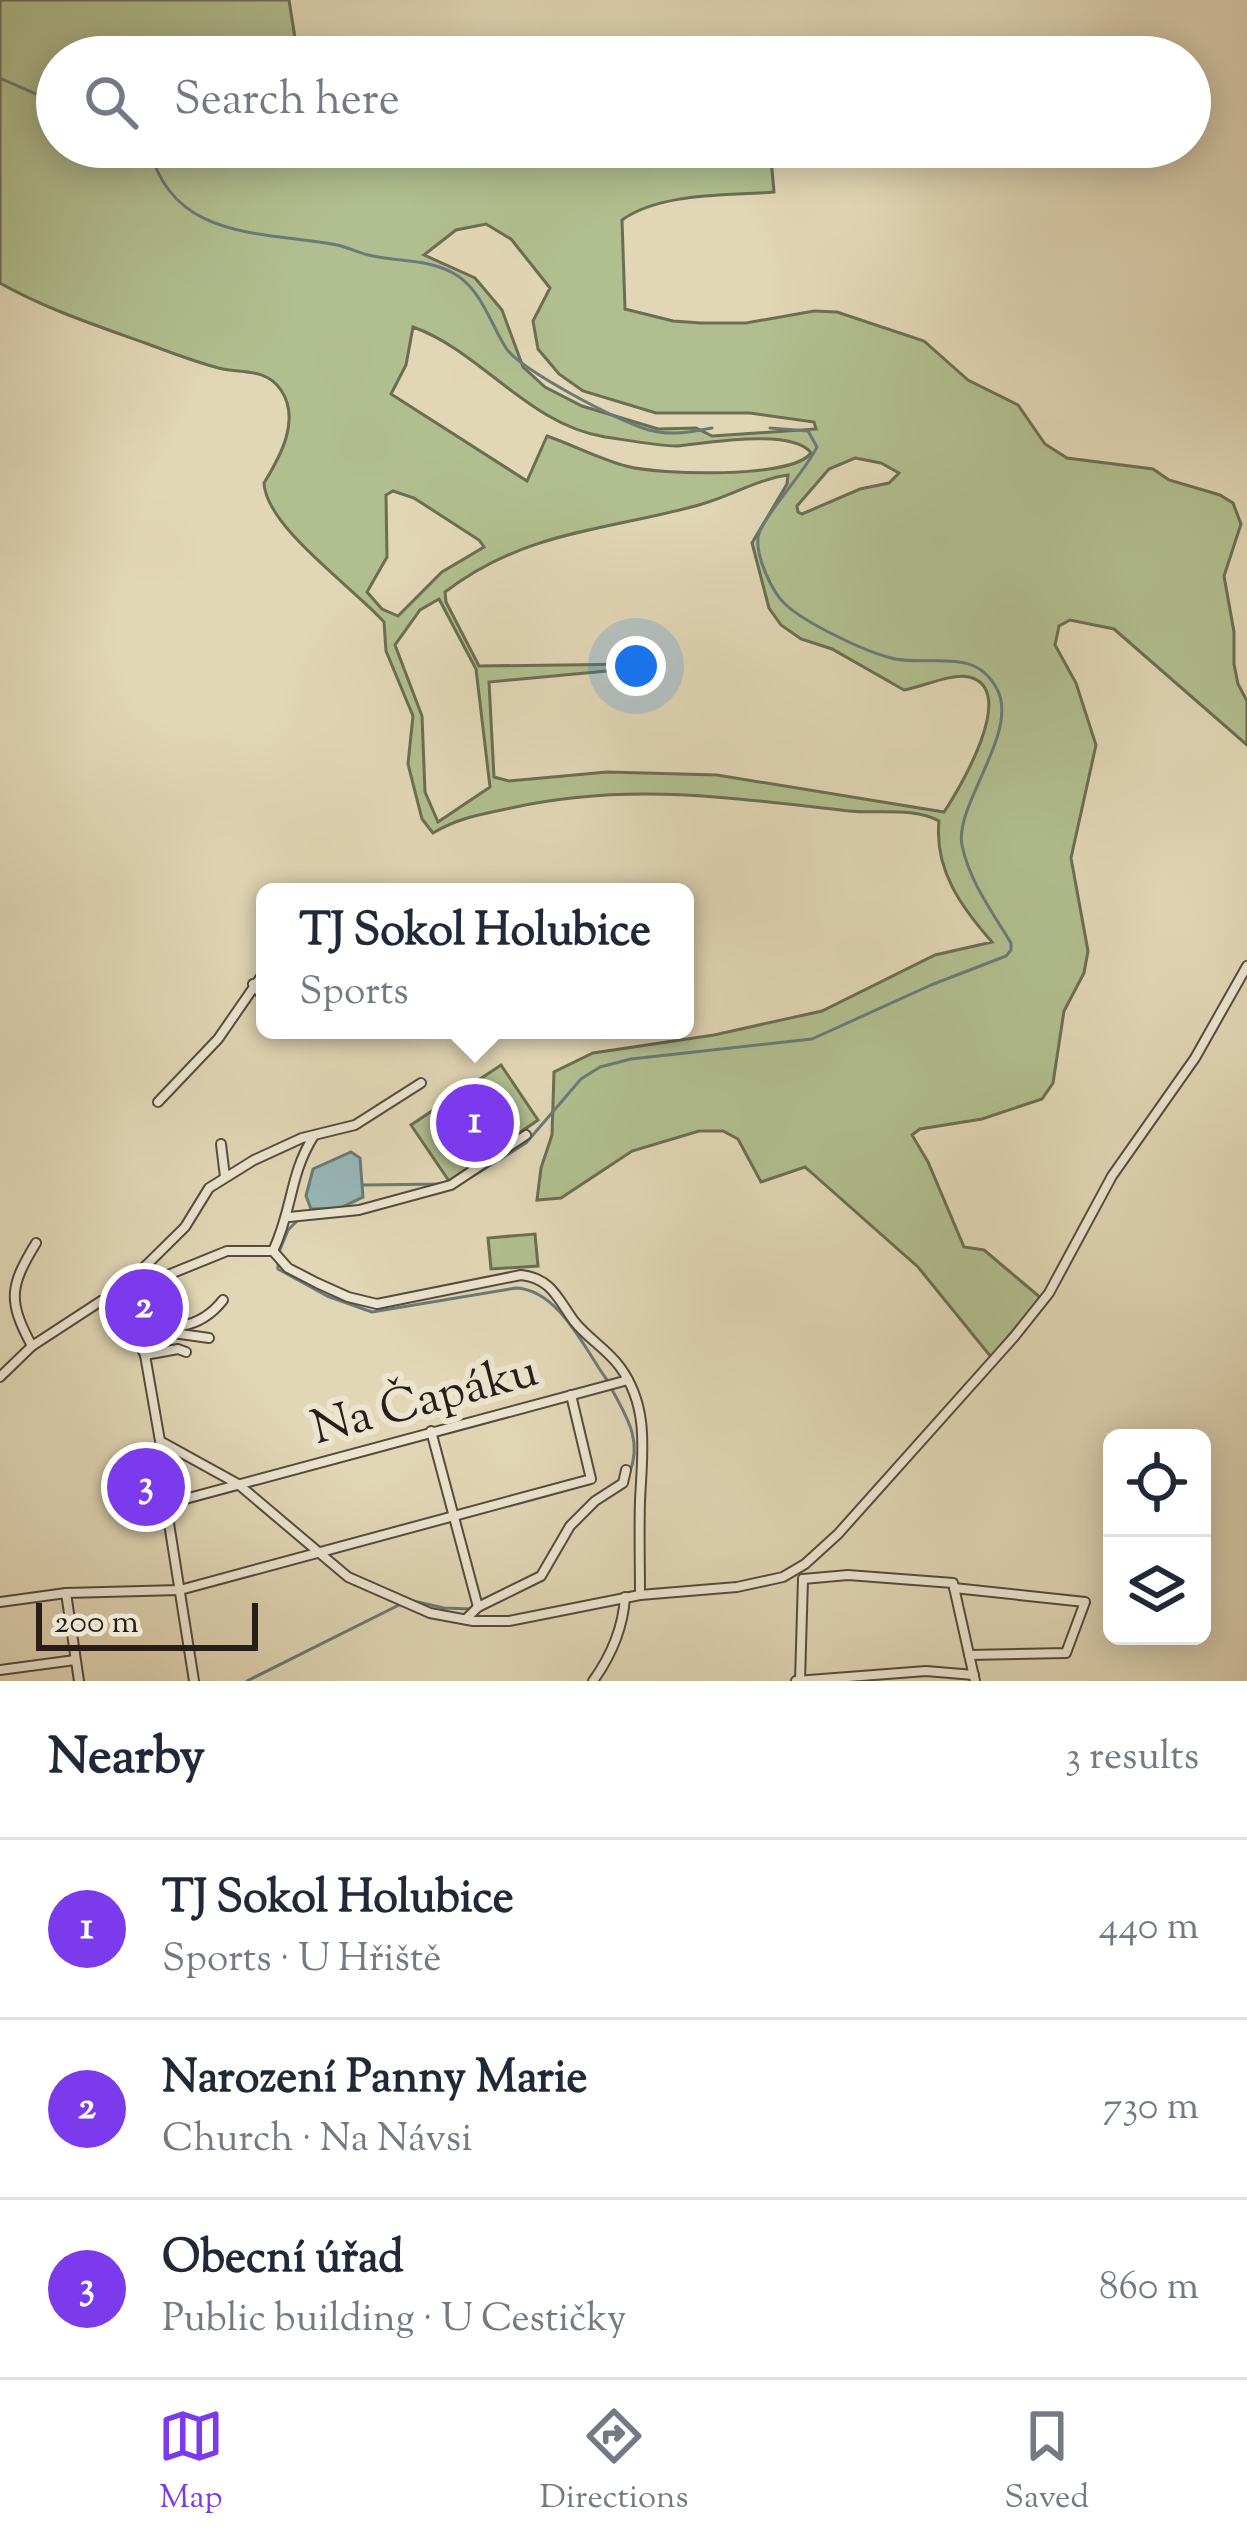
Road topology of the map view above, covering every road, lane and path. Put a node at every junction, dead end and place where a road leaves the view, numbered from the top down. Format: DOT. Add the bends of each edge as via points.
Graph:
graph roads {
  1 [pos="1247,966"];
  2 [pos="256,981"];
  3 [pos="254,984"];
  4 [pos="256,987"];
  5 [pos="422,1083"];
  6 [pos="158,1102"];
  7 [pos="526,1135"];
  8 [pos="314,1136"];
  9 [pos="220,1144"];
  10 [pos="225,1178"];
  11 [pos="289,1217"];
  12 [pos="36,1243"];
  13 [pos="273,1251"];
  14 [pos="130,1289"];
  15 [pos="112,1299"];
  16 [pos="223,1300"];
  17 [pos="129,1324"];
  18 [pos="153,1328"];
  19 [pos="181,1328"];
  20 [pos="209,1338"];
  21 [pos="32,1346"];
  22 [pos="186,1352"];
  23 [pos="145,1355"];
  24 [pos="0,1377"];
  25 [pos="628,1380"];
  26 [pos="571,1395"];
  27 [pos="431,1432"];
  28 [pos="160,1441"];
  29 [pos="175,1452"];
  30 [pos="158,1454"];
  31 [pos="626,1470"];
  32 [pos="238,1484"];
  33 [pos="167,1503"];
  34 [pos="455,1516"];
  35 [pos="319,1553"];
  36 [pos="793,1572"];
  37 [pos="803,1579"];
  38 [pos="954,1588"];
  39 [pos="180,1590"];
  40 [pos="66,1593"];
  41 [pos="640,1594"];
  42 [pos="625,1597"];
  43 [pos="0,1602"];
  44 [pos="478,1607"];
  45 [pos="464,1619"];
  46 [pos="969,1654"];
  47 [pos="75,1660"];
  48 [pos="0,1670"];
  49 [pos="975,1678"];
  50 [pos="798,1680"];
  51 [pos="79,1681"];
  52 [pos="194,1681"];
  53 [pos="592,1681"];
  1 -- 36 [label="street" via="1196,1058 1112,1177 1049,1293 838,1534"];
  2 -- 3 [label="street"];
  3 -- 4 [label="street"];
  3 -- 6 [label="street" via="218,1040"];
  5 -- 8 [label="street" via="355,1125"];
  7 -- 11 [label="street" via="451,1185 359,1210"];
  8 -- 10 [label="street"];
  8 -- 11 [label="street" via="296,1166"];
  9 -- 10 [label="street"];
  10 -- 15 [label="street"];
  11 -- 13 [label="street"];
  12 -- 21 [label="street" via="14,1291"];
  13 -- 14 [label="street" via="227,1251"];
  13 -- 25 [label="street" via="317,1283 377,1304 531,1276 552,1287"];
  14 -- 15 [label="street"];
  14 -- 19 [label="street" via="158,1292"];
  15 -- 17 [label="street"];
  15 -- 21 [label="street"];
  16 -- 19 [label="street" via="208,1319"];
  17 -- 18 [label="street"];
  17 -- 23 [label="street"];
  18 -- 19 [label="street"];
  18 -- 20 [label="street"];
  21 -- 24 [label="street"];
  22 -- 23 [label="street"];
  23 -- 28 [label="street"];
  25 -- 26 [label="street, Na Čapáku"];
  25 -- 41 [label="street" via="644,1436"];
  26 -- 27 [label="street, Na Čapáku"];
  26 -- 34 [label="street" via="591,1479"];
  27 -- 32 [label="street, Na Čapáku"];
  27 -- 34 [label="street"];
  28 -- 29 [label="street"];
  28 -- 30 [label="street"];
  29 -- 30 [label="street"];
  29 -- 32 [label="street"];
  30 -- 33 [label="street"];
  30 -- 33 [label="street, Na Čapáku" via="125,1462 122,1473 133,1513"];
  31 -- 44 [label="street" via="622,1483 570,1526 541,1576"];
  32 -- 33 [label="street, Na Čapáku"];
  32 -- 35 [label="street"];
  33 -- 39 [label="street"];
  34 -- 35 [label="street"];
  34 -- 44 [label="street"];
  35 -- 39 [label="street"];
  35 -- 45 [label="street" via="387,1596"];
  36 -- 37 [label="street"];
  36 -- 41 [label="street" via="752,1585"];
  37 -- 38 [label="street" via="848,1575"];
  37 -- 50 [label="street"];
  38 -- 46 [label="street"];
  38 -- 46 [label="street" via="1085,1602 1066,1653"];
  39 -- 40 [label="street"];
  39 -- 52 [label="street"];
  40 -- 43 [label="street"];
  40 -- 47 [label="street"];
  41 -- 42 [label="street"];
  42 -- 45 [label="street" via="533,1618"];
  42 -- 53 [label="street" via="608,1659"];
  44 -- 45 [label="street"];
  46 -- 49 [label="street"];
  47 -- 48 [label="street"];
  47 -- 51 [label="street"];
  49 -- 50 [label="street" via="926,1671"];
}
